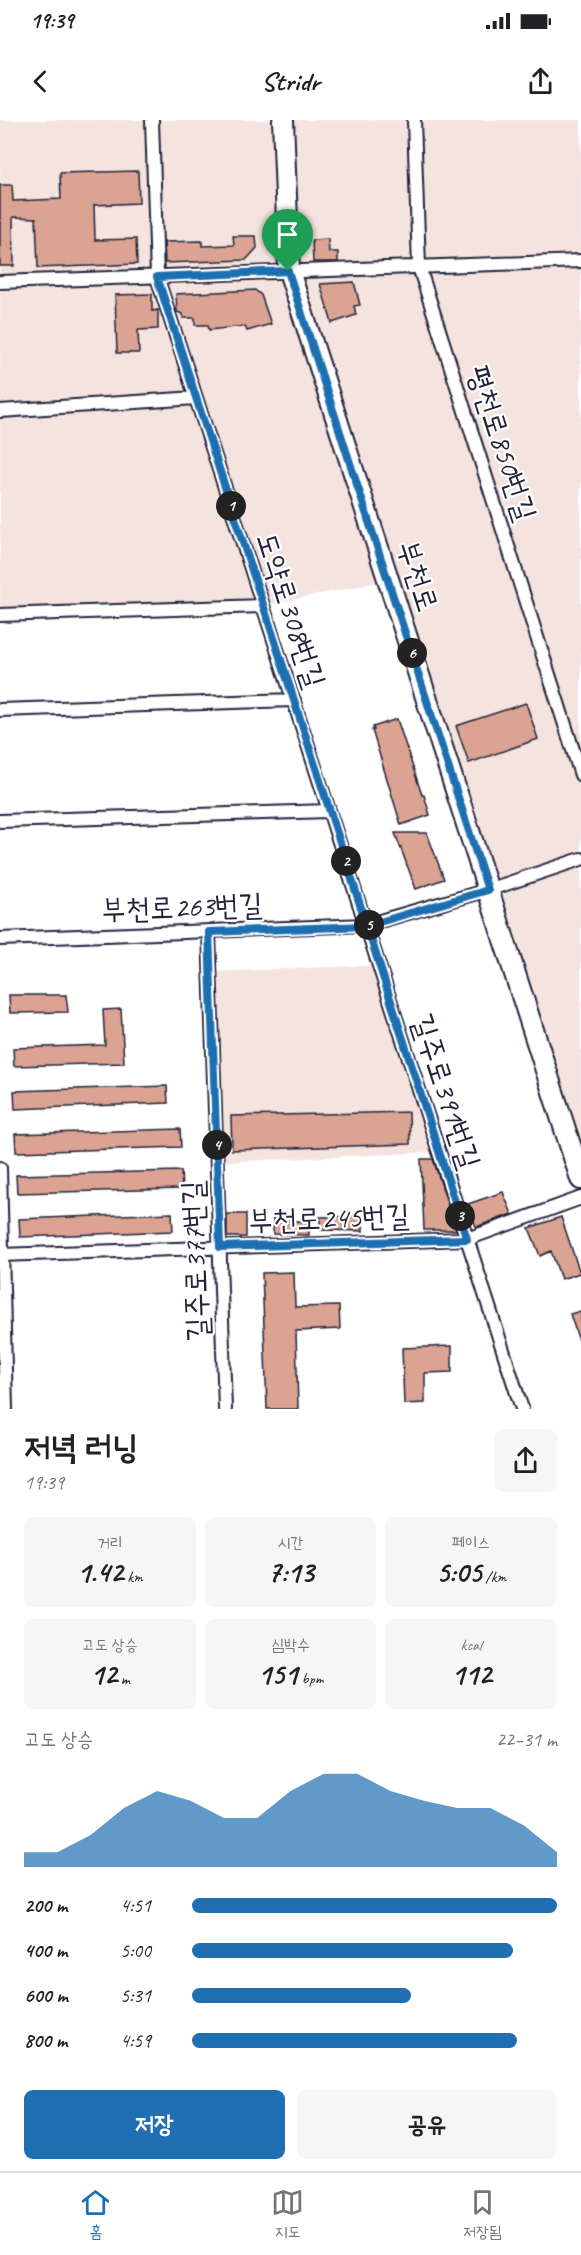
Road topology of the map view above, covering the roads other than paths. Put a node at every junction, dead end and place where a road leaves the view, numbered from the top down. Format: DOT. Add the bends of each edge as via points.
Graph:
graph roads {
  1 [pos="152,120"];
  2 [pos="283,120"];
  3 [pos="414,120"];
  4 [pos="581,261"];
  5 [pos="419,267"];
  6 [pos="288,271"];
  7 [pos="157,277"];
  8 [pos="0,282"];
  9 [pos="196,398"];
  10 [pos="0,411"];
  11 [pos="262,606"];
  12 [pos="0,615"];
  13 [pos="294,700"];
  14 [pos="0,710"];
  15 [pos="581,775"];
  16 [pos="329,811"];
  17 [pos="0,821"];
  18 [pos="581,859"];
  19 [pos="488,890"];
  20 [pos="366,926"];
  21 [pos="209,932"];
  22 [pos="0,939"];
  23 [pos="0,1168"];
  24 [pos="581,1179"];
  25 [pos="581,1198"];
  26 [pos="467,1239"];
  27 [pos="220,1247"];
  28 [pos="1,1255"];
  29 [pos="6,1409"];
  30 [pos="225,1409"];
  31 [pos="522,1409"];
  1 -- 7 [label="street, 도약로308번길"];
  2 -- 6 [label="main road, 부천로"];
  3 -- 5 [label="street, 평천로850번길"];
  4 -- 5 [label="street"];
  5 -- 6 [label="street"];
  5 -- 15 [label="street, 평천로850번길"];
  6 -- 7 [label="street"];
  6 -- 19 [label="main road, 부천로"];
  7 -- 8 [label="street"];
  7 -- 9 [label="street, 도약로308번길"];
  9 -- 10 [label="street"];
  9 -- 11 [label="street, 도약로308번길"];
  11 -- 12 [label="street"];
  11 -- 13 [label="street, 도약로308번길"];
  13 -- 14 [label="street"];
  13 -- 16 [label="street, 도약로308번길"];
  16 -- 17 [label="street"];
  16 -- 20 [label="street, 도약로308번길"];
  18 -- 19 [label="street, 부천로263번길"];
  19 -- 20 [label="street, 부천로263번길"];
  19 -- 24 [label="main road, 부천로"];
  20 -- 21 [label="street, 부천로263번길"];
  20 -- 26 [label="street, 길주로391번길"];
  21 -- 22 [label="street, 부천로263번길"];
  21 -- 27 [label="street, 길주로377번길"];
  23 -- 28 [label="street"];
  25 -- 26 [label="street, 부천로245번길"];
  26 -- 27 [label="street, 부천로245번길"];
  26 -- 31 [label="street, 길주로391번길"];
  27 -- 28 [label="street, 부천로245번길"];
  27 -- 30 [label="street, 길주로377번길"];
  28 -- 29 [label="street"];
}
